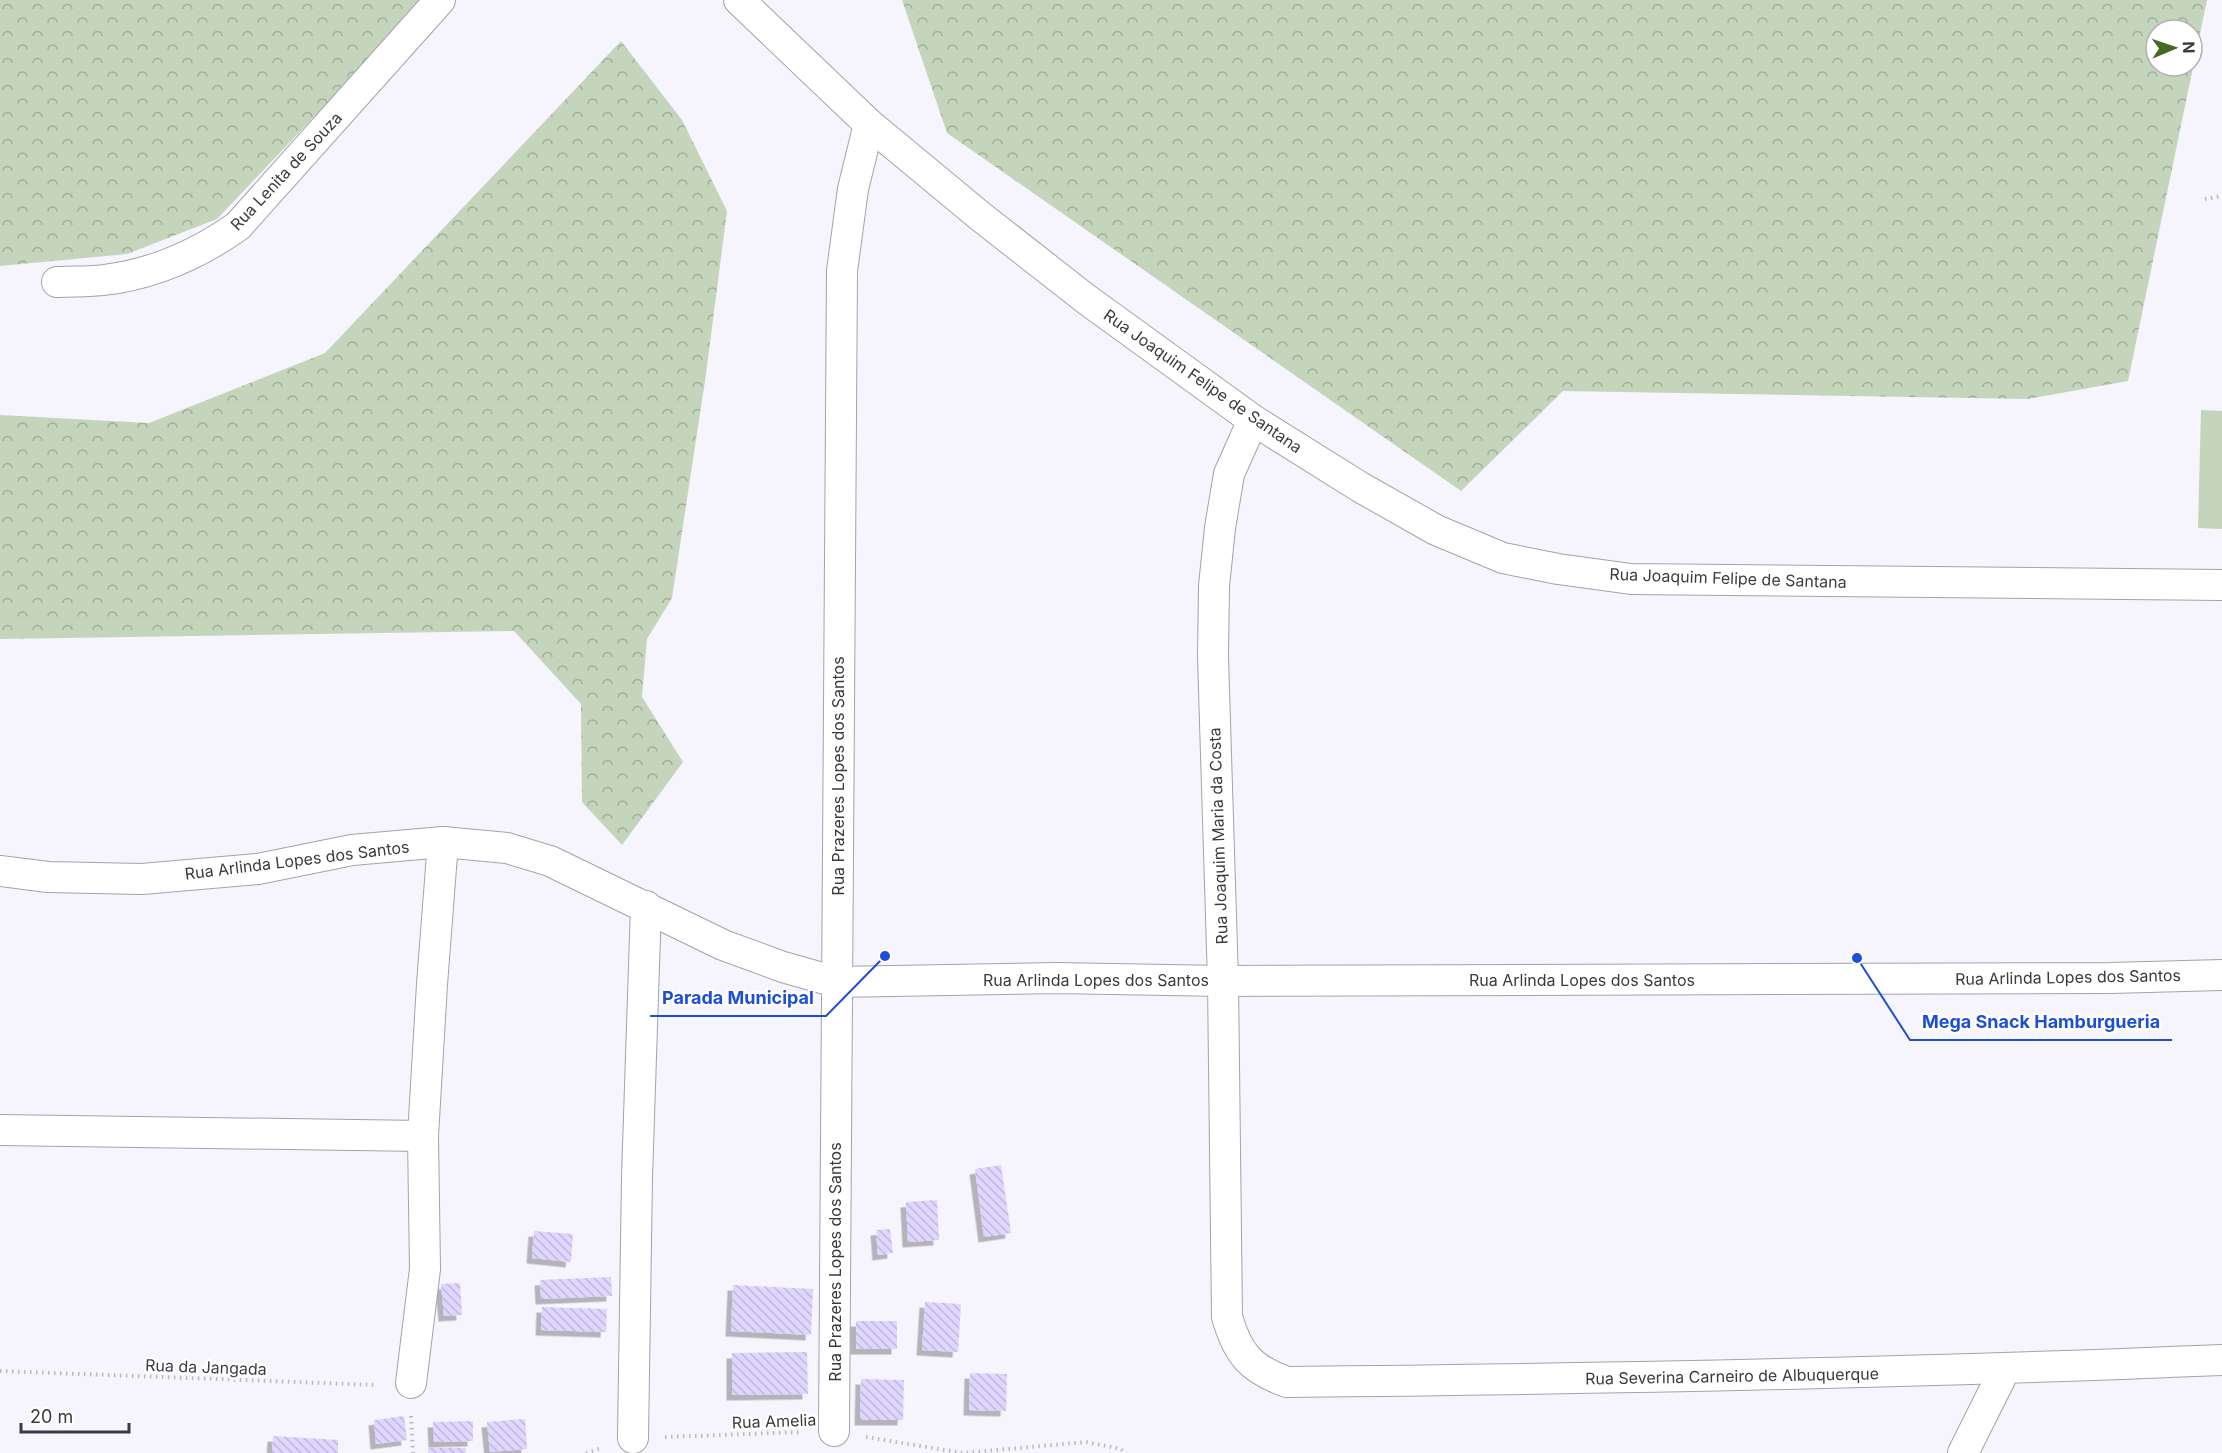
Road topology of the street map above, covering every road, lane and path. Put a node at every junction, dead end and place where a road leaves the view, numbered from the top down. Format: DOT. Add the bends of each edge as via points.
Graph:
graph roads {
  1 [pos="440,0"];
  2 [pos="739,0"];
  3 [pos="869,124"];
  4 [pos="2222,196"];
  5 [pos="2205,199"];
  6 [pos="57,282"];
  7 [pos="1253,420"];
  8 [pos="2222,585"];
  9 [pos="443,842"];
  10 [pos="0,871"];
  11 [pos="646,906"];
  12 [pos="2222,975"];
  13 [pos="1223,981"];
  14 [pos="836,982"];
  15 [pos="0,1130"];
  16 [pos="423,1136"];
  17 [pos="2222,1360"];
  18 [pos="1248,1361"];
  19 [pos="2005,1369"];
  20 [pos="0,1371"];
  21 [pos="411,1383"];
  22 [pos="834,1431"];
  23 [pos="633,1438"];
  24 [pos="586,1453"];
  25 [pos="1125,1453"];
  26 [pos="1963,1453"];
  1 -- 6 [label="street, Rua Lenita de Souza" via="238,226 210,246 175,263 104,280"];
  2 -- 3 [label="street, Rua Joaquim Felipe de Santana"];
  3 -- 7 [label="street, Rua Joaquim Felipe de Santana" via="1086,299"];
  3 -- 14 [label="street, Rua Prazeres Lopes dos Santos" via="854,189 842,271"];
  4 -- 5 [label="path"];
  7 -- 8 [label="street, Rua Joaquim Felipe de Santana" via="1436,530 1503,558 1558,569 1642,579"];
  7 -- 13 [label="street, Rua Joaquim Maria da Costa" via="1229,474 1215,586 1213,657"];
  9 -- 10 [label="street, Rua Arlinda Lopes dos Santos" via="352,850 258,869 142,879 48,877"];
  9 -- 11 [label="street, Rua Arlinda Lopes dos Santos" via="507,848 539,858"];
  9 -- 16 [label="street"];
  11 -- 14 [label="street, Rua Arlinda Lopes dos Santos" via="723,945"];
  11 -- 23 [label="street"];
  12 -- 13 [label="street, Rua Arlinda Lopes dos Santos"];
  13 -- 14 [label="street, Rua Arlinda Lopes dos Santos" via="1057,978"];
  13 -- 18 [label="street, Rua Joaquim Maria da Costa" via="1227,1317 1234,1340"];
  14 -- 22 [label="street, Rua Prazeres Lopes dos Santos"];
  15 -- 16 [label="street"];
  16 -- 21 [label="street" via="425,1269"];
  17 -- 19 [label="street, Rua Severina Carneiro de Albuquerque"];
  18 -- 19 [label="street, Rua Severina Carneiro de Albuquerque" via="1265,1374 1287,1382"];
  19 -- 26 [label="street"];
  20 -- 21 [label="path, Rua da Jangada"];
  22 -- 23 [label="path, Rua Amelia"];
  22 -- 25 [label="path, Rua Amelia" via="963,1453 1086,1442"];
  23 -- 24 [label="path, Rua Amelia"];
}
